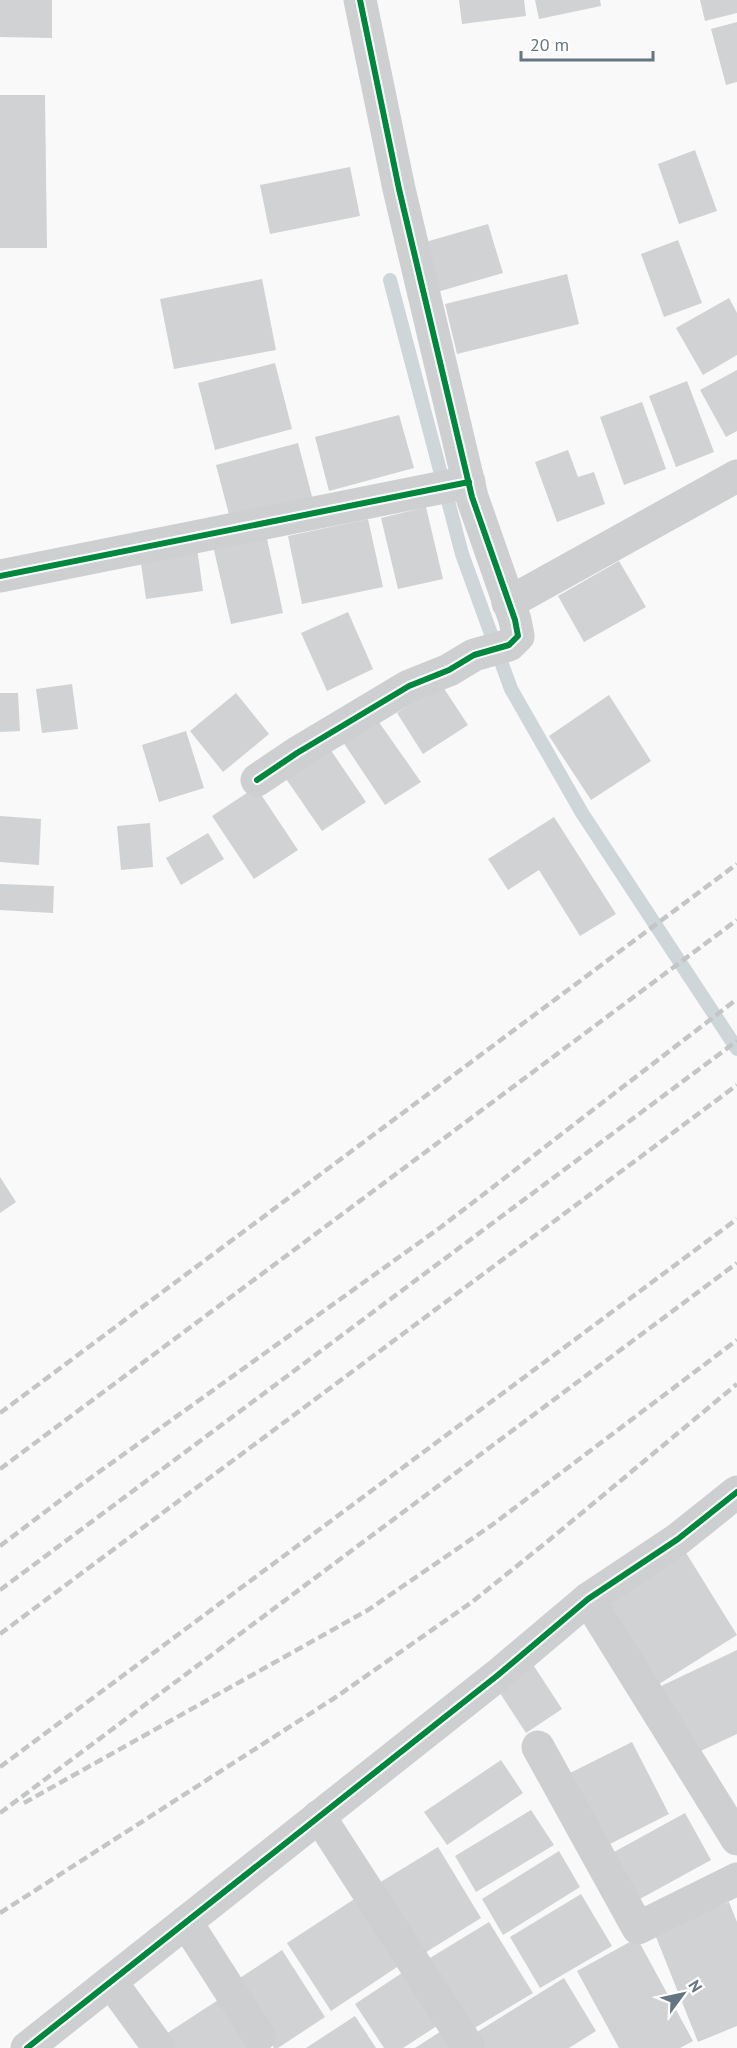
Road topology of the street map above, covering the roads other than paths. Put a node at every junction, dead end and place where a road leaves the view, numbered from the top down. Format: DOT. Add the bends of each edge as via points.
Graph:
graph roads {
  1 [pos="360,0"];
  2 [pos="737,476"];
  3 [pos="467,482"];
  4 [pos="0,576"];
  5 [pos="508,603"];
  6 [pos="256,780"];
  7 [pos="737,1492"];
  8 [pos="588,1599"];
  9 [pos="538,1747"];
  10 [pos="320,1816"];
  11 [pos="737,1839"];
  12 [pos="737,1879"];
  13 [pos="186,1922"];
  14 [pos="111,1982"];
  15 [pos="259,2036"];
  16 [pos="27,2048"];
  17 [pos="159,2048"];
  18 [pos="469,2048"];
  1 -- 3 [label="street"];
  2 -- 5 [label="street"];
  3 -- 4 [label="street"];
  3 -- 5 [label="street"];
  5 -- 6 [label="street" via="518,636 509,645 474,655 409,686"];
  7 -- 8 [label="street" via="678,1539"];
  8 -- 10 [label="street" via="498,1676"];
  8 -- 11 [label="street"];
  9 -- 12 [label="street" via="638,1928"];
  10 -- 13 [label="street"];
  10 -- 18 [label="street"];
  13 -- 14 [label="street"];
  13 -- 15 [label="street"];
  14 -- 16 [label="street"];
  14 -- 17 [label="street"];
}
